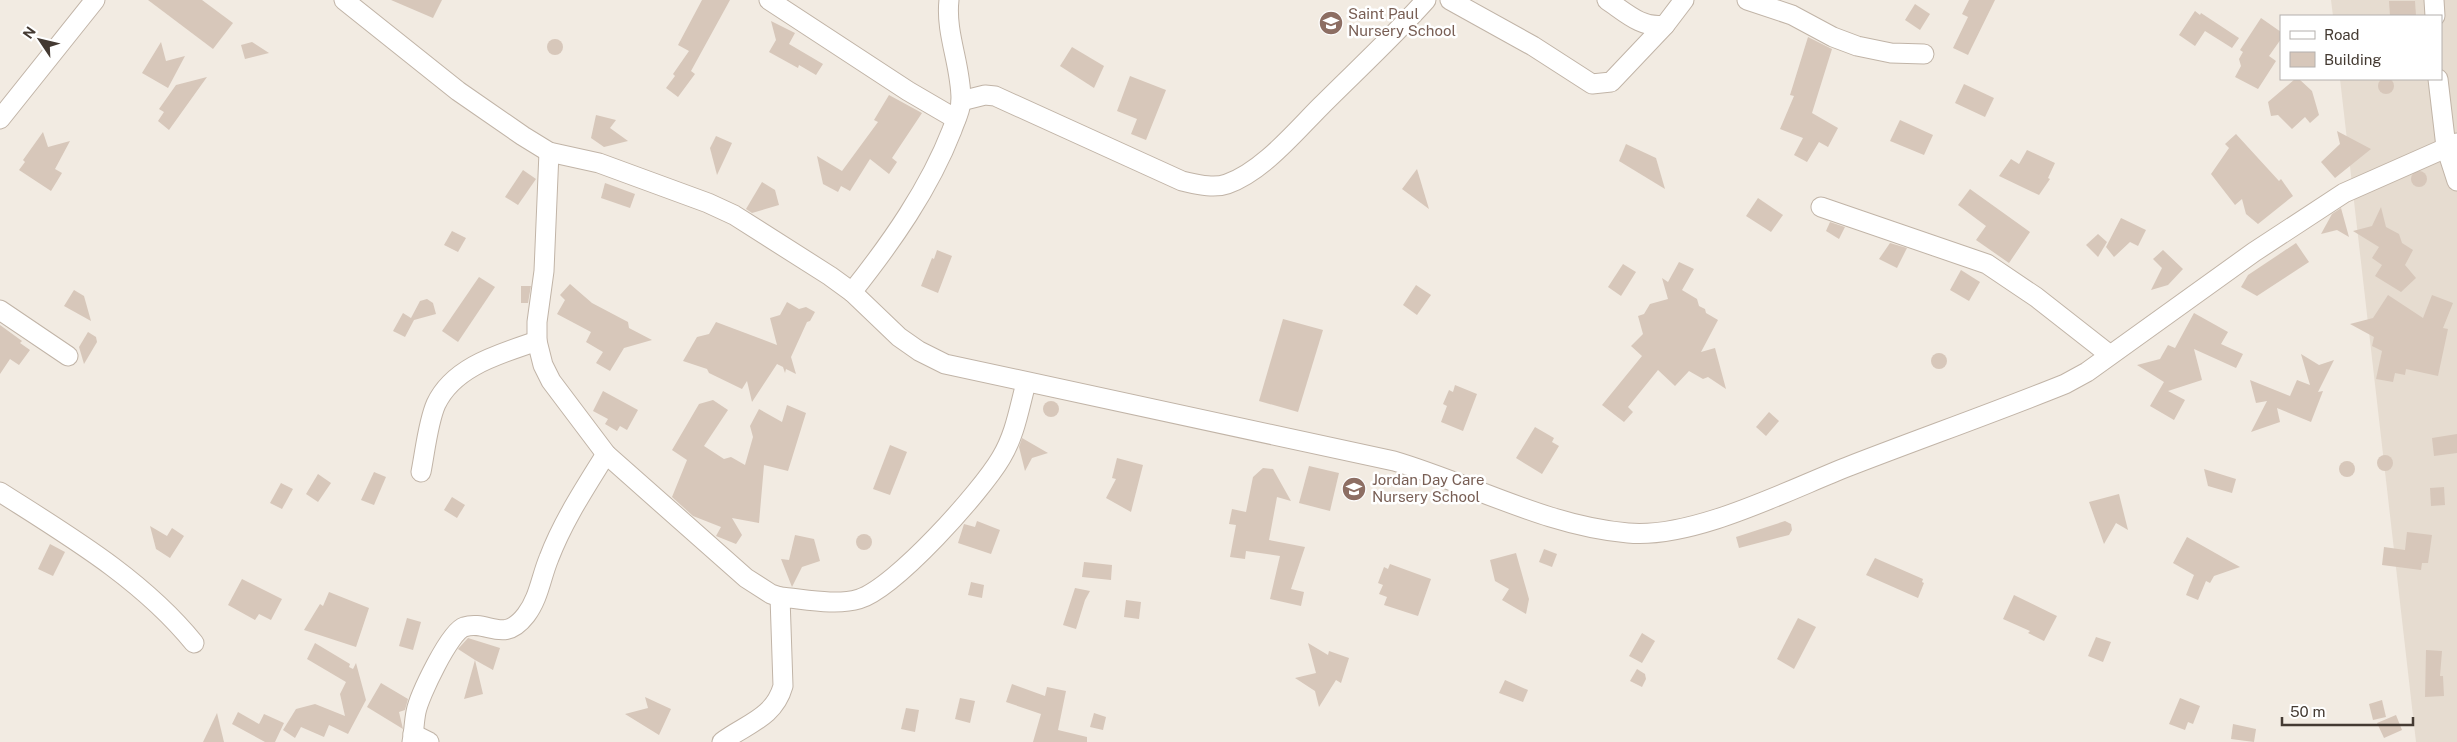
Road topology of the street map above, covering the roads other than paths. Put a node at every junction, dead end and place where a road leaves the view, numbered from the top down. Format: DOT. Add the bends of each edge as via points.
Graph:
graph roads {
  1 [pos="95,0"];
  2 [pos="344,0"];
  3 [pos="769,0"];
  4 [pos="949,0"];
  5 [pos="1426,0"];
  6 [pos="1450,0"];
  7 [pos="1607,0"];
  8 [pos="1684,0"];
  9 [pos="1747,0"];
  10 [pos="2434,0"];
  11 [pos="2435,15"];
  12 [pos="1665,26"];
  13 [pos="1924,54"];
  14 [pos="2438,80"];
  15 [pos="7,98"];
  16 [pos="959,110"];
  17 [pos="0,119"];
  18 [pos="2452,145"];
  19 [pos="550,152"];
  20 [pos="2457,181"];
  21 [pos="1821,208"];
  22 [pos="852,292"];
  23 [pos="0,310"];
  24 [pos="537,341"];
  25 [pos="2110,355"];
  26 [pos="68,356"];
  27 [pos="1026,383"];
  28 [pos="606,454"];
  29 [pos="421,472"];
  30 [pos="0,492"];
  31 [pos="780,597"];
  32 [pos="194,643"];
  33 [pos="418,739"];
  34 [pos="722,742"];
  1 -- 15 [label="street"];
  2 -- 19 [label="street" via="464,96"];
  3 -- 16 [label="street" via="908,91"];
  4 -- 16 [label="street" via="948,19"];
  5 -- 16 [label="street" via="1264,161 1225,185 1202,186 1182,181 995,96 985,95"];
  6 -- 12 [label="street" via="1533,46 1592,84 1611,82"];
  7 -- 12 [label="street" via="1644,24"];
  8 -- 12 [label="street"];
  9 -- 13 [label="street" via="1792,15 1857,46 1891,53"];
  10 -- 11 [label="street"];
  14 -- 18 [label="street"];
  15 -- 17 [label="street"];
  16 -- 22 [label="street" via="932,173 894,237"];
  18 -- 20 [label="street"];
  18 -- 25 [label="street" via="2344,193 2254,252"];
  19 -- 22 [label="street" via="598,163 726,211 795,252"];
  19 -- 24 [label="street"];
  21 -- 25 [label="street" via="1987,264 2036,297"];
  22 -- 27 [label="street" via="883,324 919,351 945,364"];
  23 -- 26 [label="street"];
  24 -- 28 [label="street" via="540,357 552,381"];
  24 -- 29 [label="street" via="464,371 446,387 435,406"];
  25 -- 27 [label="street" via="2065,384 1991,414 1740,510 1650,534 1619,532 1551,517 1394,461"];
  27 -- 31 [label="street" via="1012,437 986,481 887,584 869,596 853,601"];
  28 -- 31 [label="street" via="746,578"];
  28 -- 33 [label="street" via="566,520 528,612 510,628 497,630 469,626 456,632 421,696 416,711"];
  30 -- 32 [label="street" via="132,580 172,616"];
  31 -- 34 [label="street" via="783,686 780,699 764,717"];
}
